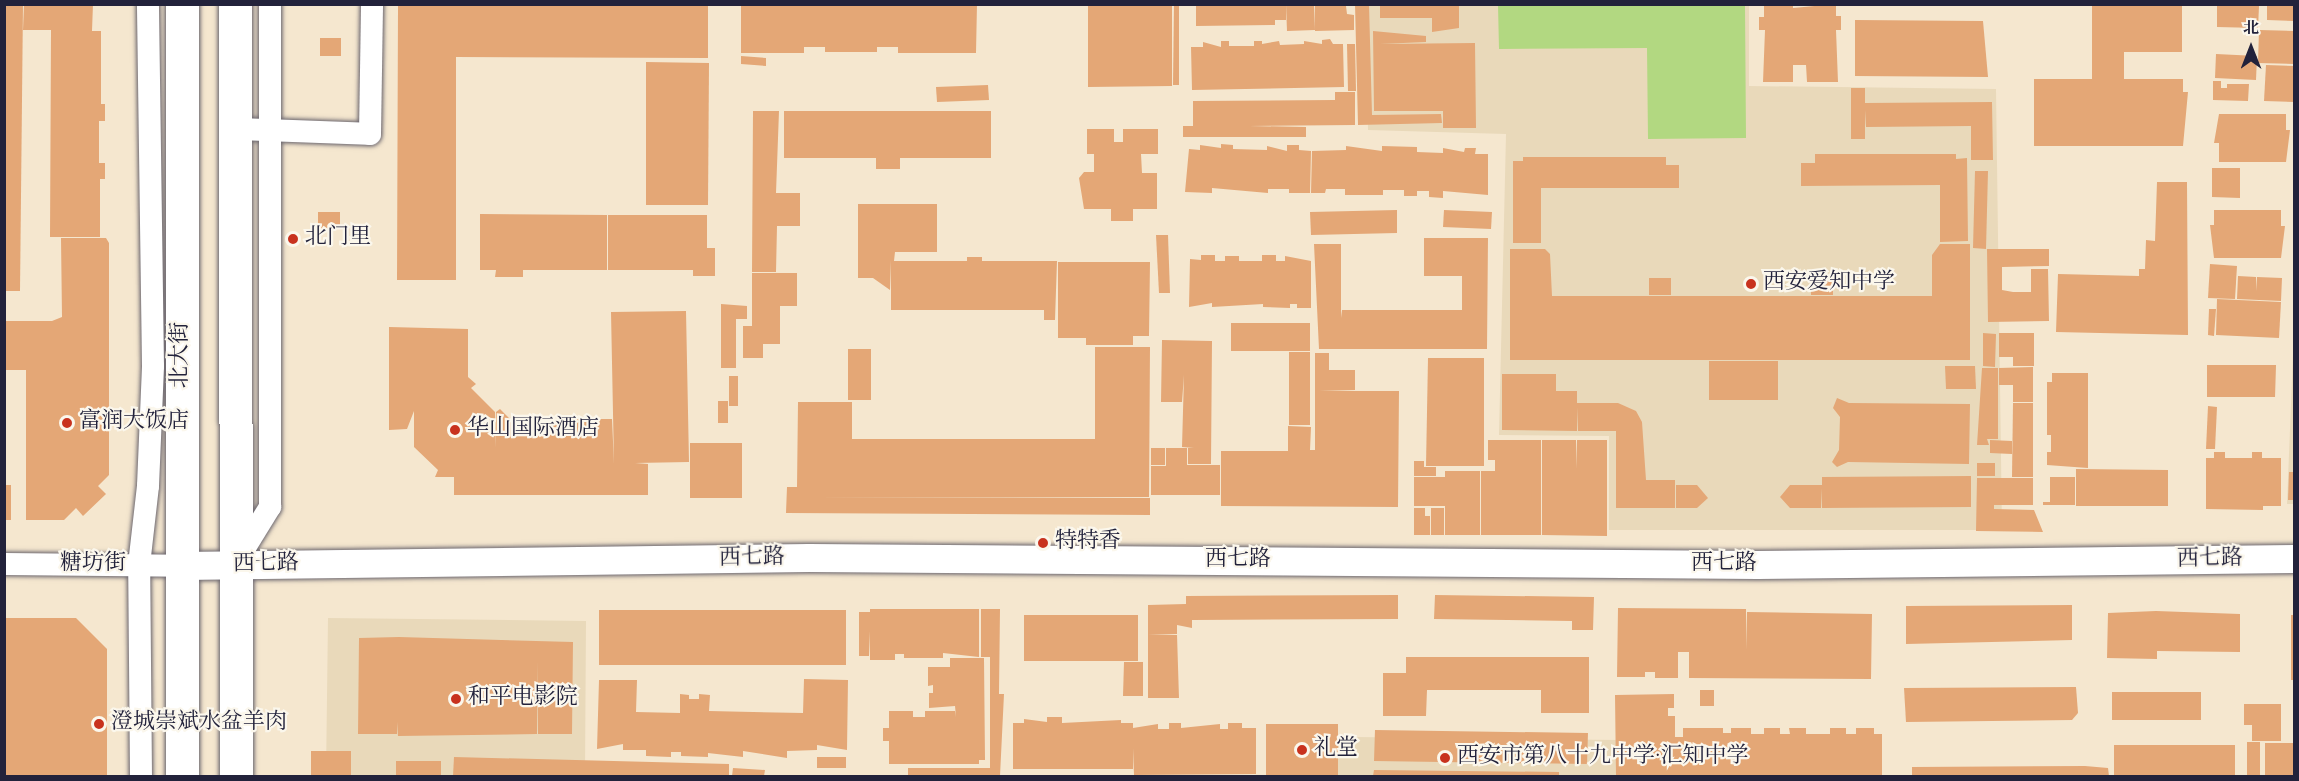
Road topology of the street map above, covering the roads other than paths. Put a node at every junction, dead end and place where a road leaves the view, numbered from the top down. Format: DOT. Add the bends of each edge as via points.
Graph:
graph roads {
  1 [pos="148,4"];
  2 [pos="182,4"];
  3 [pos="236,4"];
  4 [pos="270,4"];
  5 [pos="372,4"];
  6 [pos="236,129"];
  7 [pos="272,130"];
  8 [pos="2295,559"];
  9 [pos="4,564"];
  10 [pos="139,565"];
  11 [pos="234,565"];
  12 [pos="182,566"];
  13 [pos="141,777"];
  14 [pos="182,777"];
  15 [pos="236,777"];
  1 -- 10 [label="street" via="153,366 148,486"];
  2 -- 12 [label="main road, 北大街"];
  3 -- 6 [label="main road"];
  4 -- 7 [label="street"];
  5 -- 7 [label="street" via="370,134"];
  6 -- 7 [label="street"];
  6 -- 11 [label="main road"];
  7 -- 11 [label="street" via="270,507"];
  8 -- 11 [label="street, 西七路" via="1758,565 809,558"];
  9 -- 10 [label="street, 糖坊街"];
  10 -- 12 [label="street, 糖坊街"];
  10 -- 13 [label="street"];
  11 -- 12 [label="street, 西七路"];
  11 -- 15 [label="main road"];
  12 -- 14 [label="main road, 北大街"];
}
